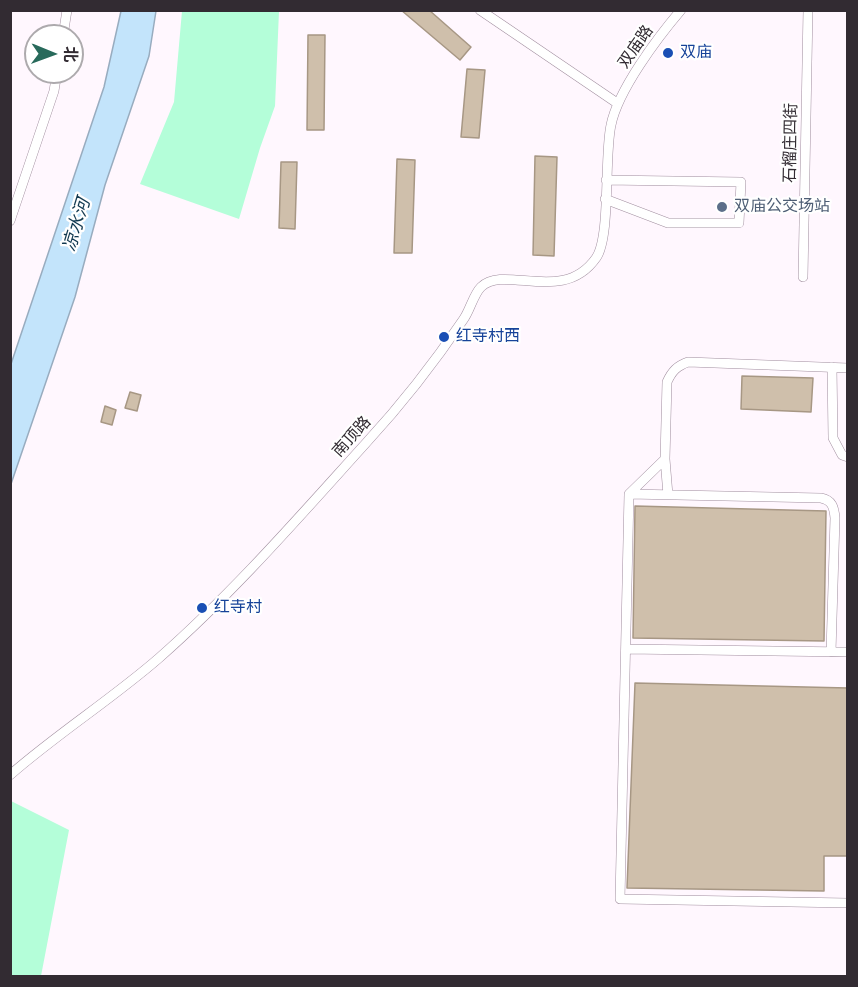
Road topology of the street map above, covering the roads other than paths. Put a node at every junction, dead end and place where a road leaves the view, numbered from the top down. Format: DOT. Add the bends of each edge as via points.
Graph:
graph roads {
  1 [pos="480,10"];
  2 [pos="681,10"];
  3 [pos="808,10"];
  4 [pos="55,84"];
  5 [pos="617,103"];
  6 [pos="606,180"];
  7 [pos="605,199"];
  8 [pos="10,221"];
  9 [pos="803,277"];
  10 [pos="832,368"];
  11 [pos="848,368"];
  12 [pos="848,457"];
  13 [pos="665,459"];
  14 [pos="629,494"];
  15 [pos="668,495"];
  16 [pos="626,649"];
  17 [pos="831,652"];
  18 [pos="848,652"];
  19 [pos="10,775"];
  20 [pos="848,903"];
  1 -- 5 [label="street"];
  2 -- 5 [label="street, 双庙路"];
  3 -- 9 [label="street, 石榴庄四街"];
  4 -- 8 [label="street"];
  5 -- 6 [label="street, 南顶路" via="608,142"];
  6 -- 7 [label="street, 南顶路"];
  6 -- 7 [label="street" via="741,182 739,223 668,223"];
  7 -- 19 [label="street, 南顶路" via="604,234 597,258 574,277 561,281 492,280 480,288 465,318 391,416 241,580 157,660"];
  10 -- 11 [label="street"];
  10 -- 12 [label="street" via="833,438 842,456"];
  10 -- 13 [label="street" via="688,362 679,365 667,382"];
  13 -- 14 [label="street"];
  13 -- 15 [label="street"];
  14 -- 15 [label="street"];
  14 -- 16 [label="street"];
  15 -- 17 [label="street" via="830,501 835,518"];
  16 -- 17 [label="street"];
  16 -- 20 [label="street" via="621,899"];
  17 -- 18 [label="street"];
}
